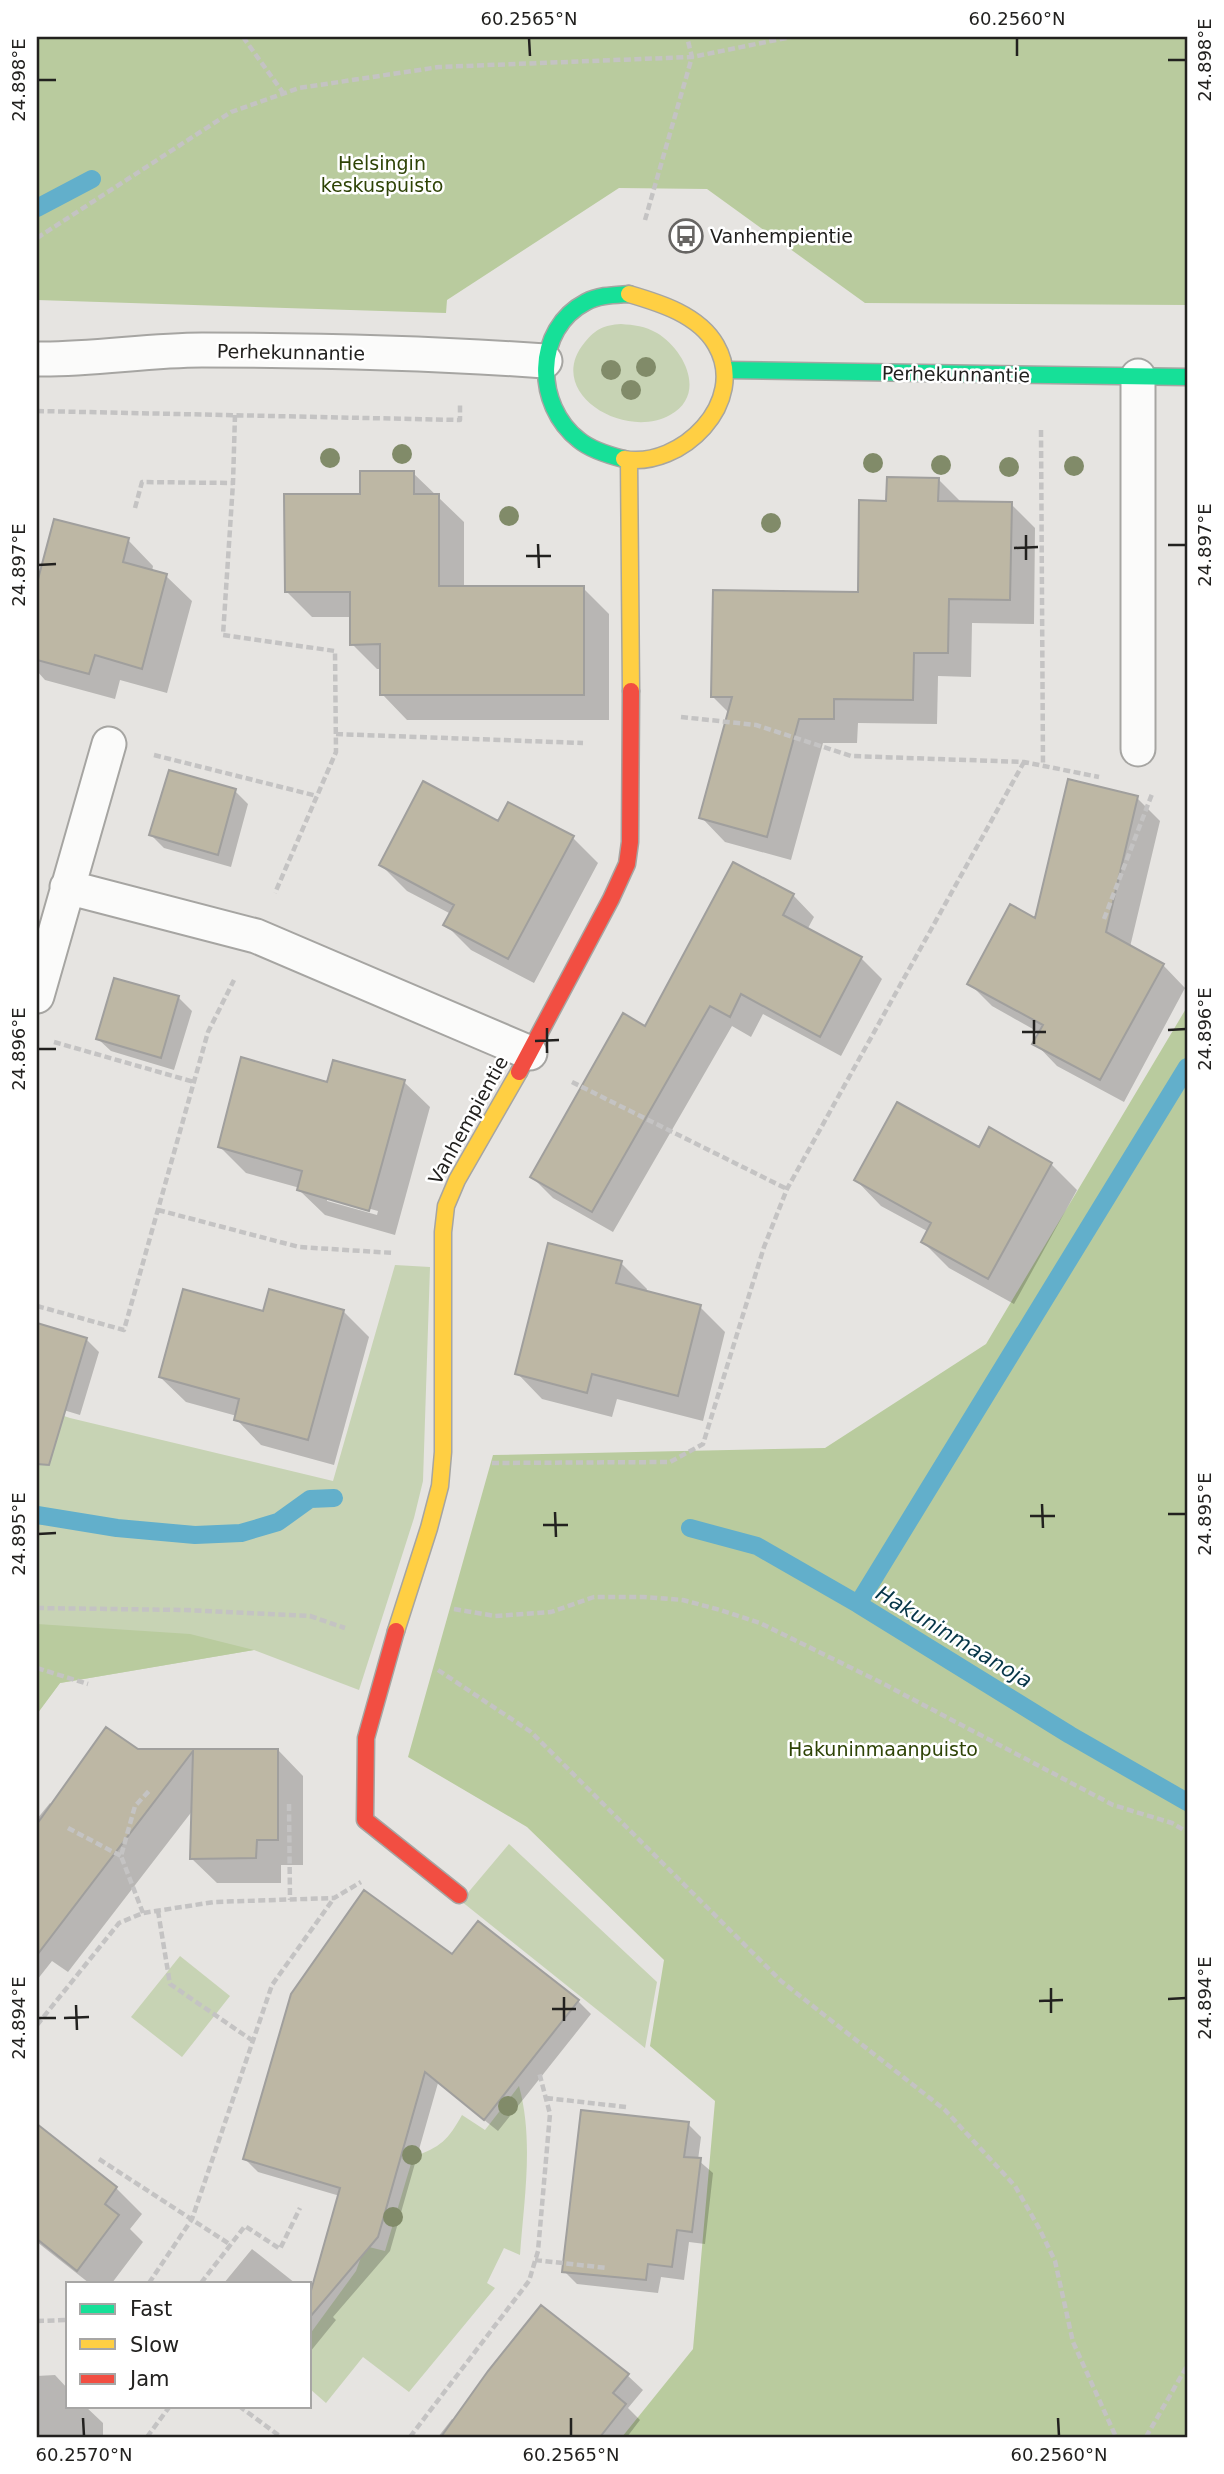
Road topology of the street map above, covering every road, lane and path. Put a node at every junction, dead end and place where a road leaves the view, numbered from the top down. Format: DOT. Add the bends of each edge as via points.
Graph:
graph roads {
  1 [pos="243,37"];
  2 [pos="687,37"];
  3 [pos="791,37"];
  4 [pos="692,57"];
  5 [pos="284,94"];
  6 [pos="645,220"];
  7 [pos="37,238"];
  8 [pos="37,359"];
  9 [pos="545,361"];
  10 [pos="725,370"];
  11 [pos="1138,376"];
  12 [pos="1187,377"];
  13 [pos="37,411"];
  14 [pos="460,420"];
  15 [pos="1041,430"];
  16 [pos="629,460"];
  17 [pos="233,483"];
  18 [pos="135,508"];
  19 [pos="673,717"];
  20 [pos="336,734"];
  21 [pos="109,744"];
  22 [pos="632,744"];
  23 [pos="1138,749"];
  24 [pos="1024,762"];
  25 [pos="1043,765"];
  26 [pos="1103,778"];
  27 [pos="1154,789"];
  28 [pos="317,796"];
  29 [pos="67,887"];
  30 [pos="1104,919"];
  31 [pos="37,996"];
  32 [pos="50,1041"];
  33 [pos="530,1053"];
  34 [pos="562,1077"];
  35 [pos="194,1082"];
  36 [pos="787,1189"];
  37 [pos="158,1210"];
  38 [pos="442,1256"];
  39 [pos="488,1463"];
  40 [pos="37,1608"];
  41 [pos="448,1608"];
  42 [pos="392,1643"];
  43 [pos="37,1668"];
  44 [pos="88,1684"];
  45 [pos="149,1791"];
  46 [pos="289,1804"];
  47 [pos="68,1828"];
  48 [pos="1187,1832"];
  49 [pos="408,1852"];
  50 [pos="121,1856"];
  51 [pos="459,1895"];
  52 [pos="334,1898"];
  53 [pos="290,1900"];
  54 [pos="158,1911"];
  55 [pos="143,1913"];
  56 [pos="37,2025"];
  57 [pos="253,2041"];
  58 [pos="540,2072"];
  59 [pos="546,2098"];
  60 [pos="626,2107"];
  61 [pos="99,2159"];
  62 [pos="300,2208"];
  63 [pos="192,2219"];
  64 [pos="230,2245"];
  65 [pos="535,2260"];
  66 [pos="607,2268"];
  67 [pos="150,2282"];
  68 [pos="202,2282"];
  69 [pos="37,2320"];
  70 [pos="66,2320"];
  71 [pos="1187,2366"];
  72 [pos="169,2408"];
  73 [pos="242,2408"];
  74 [pos="147,2437"];
  75 [pos="281,2437"];
  76 [pos="410,2437"];
  77 [pos="1116,2437"];
  78 [pos="1146,2437"];
  1 -- 5 [label="path"];
  2 -- 4 [label="path"];
  3 -- 4 [label="path"];
  4 -- 5 [label="path" via="439,67"];
  4 -- 6 [label="path"];
  5 -- 7 [label="path" via="231,112"];
  8 -- 9 [label="lane, Perhekunnantie" via="199,350"];
  9 -- 10 [label="street" via="552,336 568,315 586,302 629,294 658,301 702,327 719,350"];
  9 -- 16 [label="street" via="547,390 557,416 576,439 601,454"];
  10 -- 11 [label="street, Perhekunnantie"];
  10 -- 16 [label="street" via="722,394 697,436 677,450"];
  11 -- 12 [label="street, Perhekunnantie"];
  11 -- 23 [label="lane"];
  13 -- 14 [label="path"];
  15 -- 25 [label="path"];
  16 -- 22 [label="street, Vanhempientie"];
  17 -- 18 [label="path" via="142,482"];
  19 -- 24 [label="path" via="756,725 851,756"];
  20 -- 22 [label="path"];
  21 -- 28 [label="path"];
  21 -- 29 [label="lane"];
  22 -- 33 [label="street, Vanhempientie" via="627,864"];
  24 -- 25 [label="path"];
  24 -- 36 [label="path"];
  25 -- 26 [label="path"];
  27 -- 30 [label="path"];
  29 -- 31 [label="lane"];
  29 -- 33 [label="lane" via="256,936"];
  32 -- 35 [label="path"];
  33 -- 38 [label="street, Vanhempientie" via="446,1206"];
  34 -- 36 [label="path"];
  36 -- 39 [label="path" via="764,1247 703,1444 670,1462"];
  37 -- 38 [label="path" via="299,1247"];
  38 -- 42 [label="street, Vanhempientie" via="440,1486"];
  40 -- 42 [label="path" via="310,1616"];
  41 -- 48 [label="path" via="495,1616 551,1612 594,1597 644,1597 683,1600 720,1610 760,1623 880,1682 1113,1805"];
  42 -- 49 [label="street, Vanhempientie" via="366,1738 365,1820"];
  42 -- 77 [label="path" via="531,1732 781,1981 945,2110 1007,2176 1055,2261 1073,2342"];
  43 -- 44 [label="path"];
  45 -- 50 [label="path" via="135,1806"];
  46 -- 53 [label="path"];
  47 -- 50 [label="path"];
  49 -- 51 [label="street, Vanhempientie"];
  49 -- 52 [label="path"];
  50 -- 55 [label="path"];
  52 -- 53 [label="path"];
  52 -- 57 [label="path" via="272,1985"];
  53 -- 54 [label="path" via="214,1902"];
  54 -- 55 [label="path"];
  54 -- 57 [label="path" via="170,1983"];
  55 -- 56 [label="path" via="119,1923"];
  57 -- 63 [label="path"];
  58 -- 59 [label="path"];
  59 -- 60 [label="path"];
  59 -- 65 [label="path" via="550,2113"];
  61 -- 63 [label="path"];
  62 -- 64 [label="path" via="280,2249 245,2226"];
  63 -- 64 [label="path"];
  63 -- 67 [label="path"];
  64 -- 68 [label="path"];
  65 -- 66 [label="path"];
  65 -- 76 [label="path" via="528,2281 509,2309"];
  69 -- 70 [label="path"];
  71 -- 78 [label="path"];
  72 -- 74 [label="path"];
  73 -- 75 [label="path"];
}
